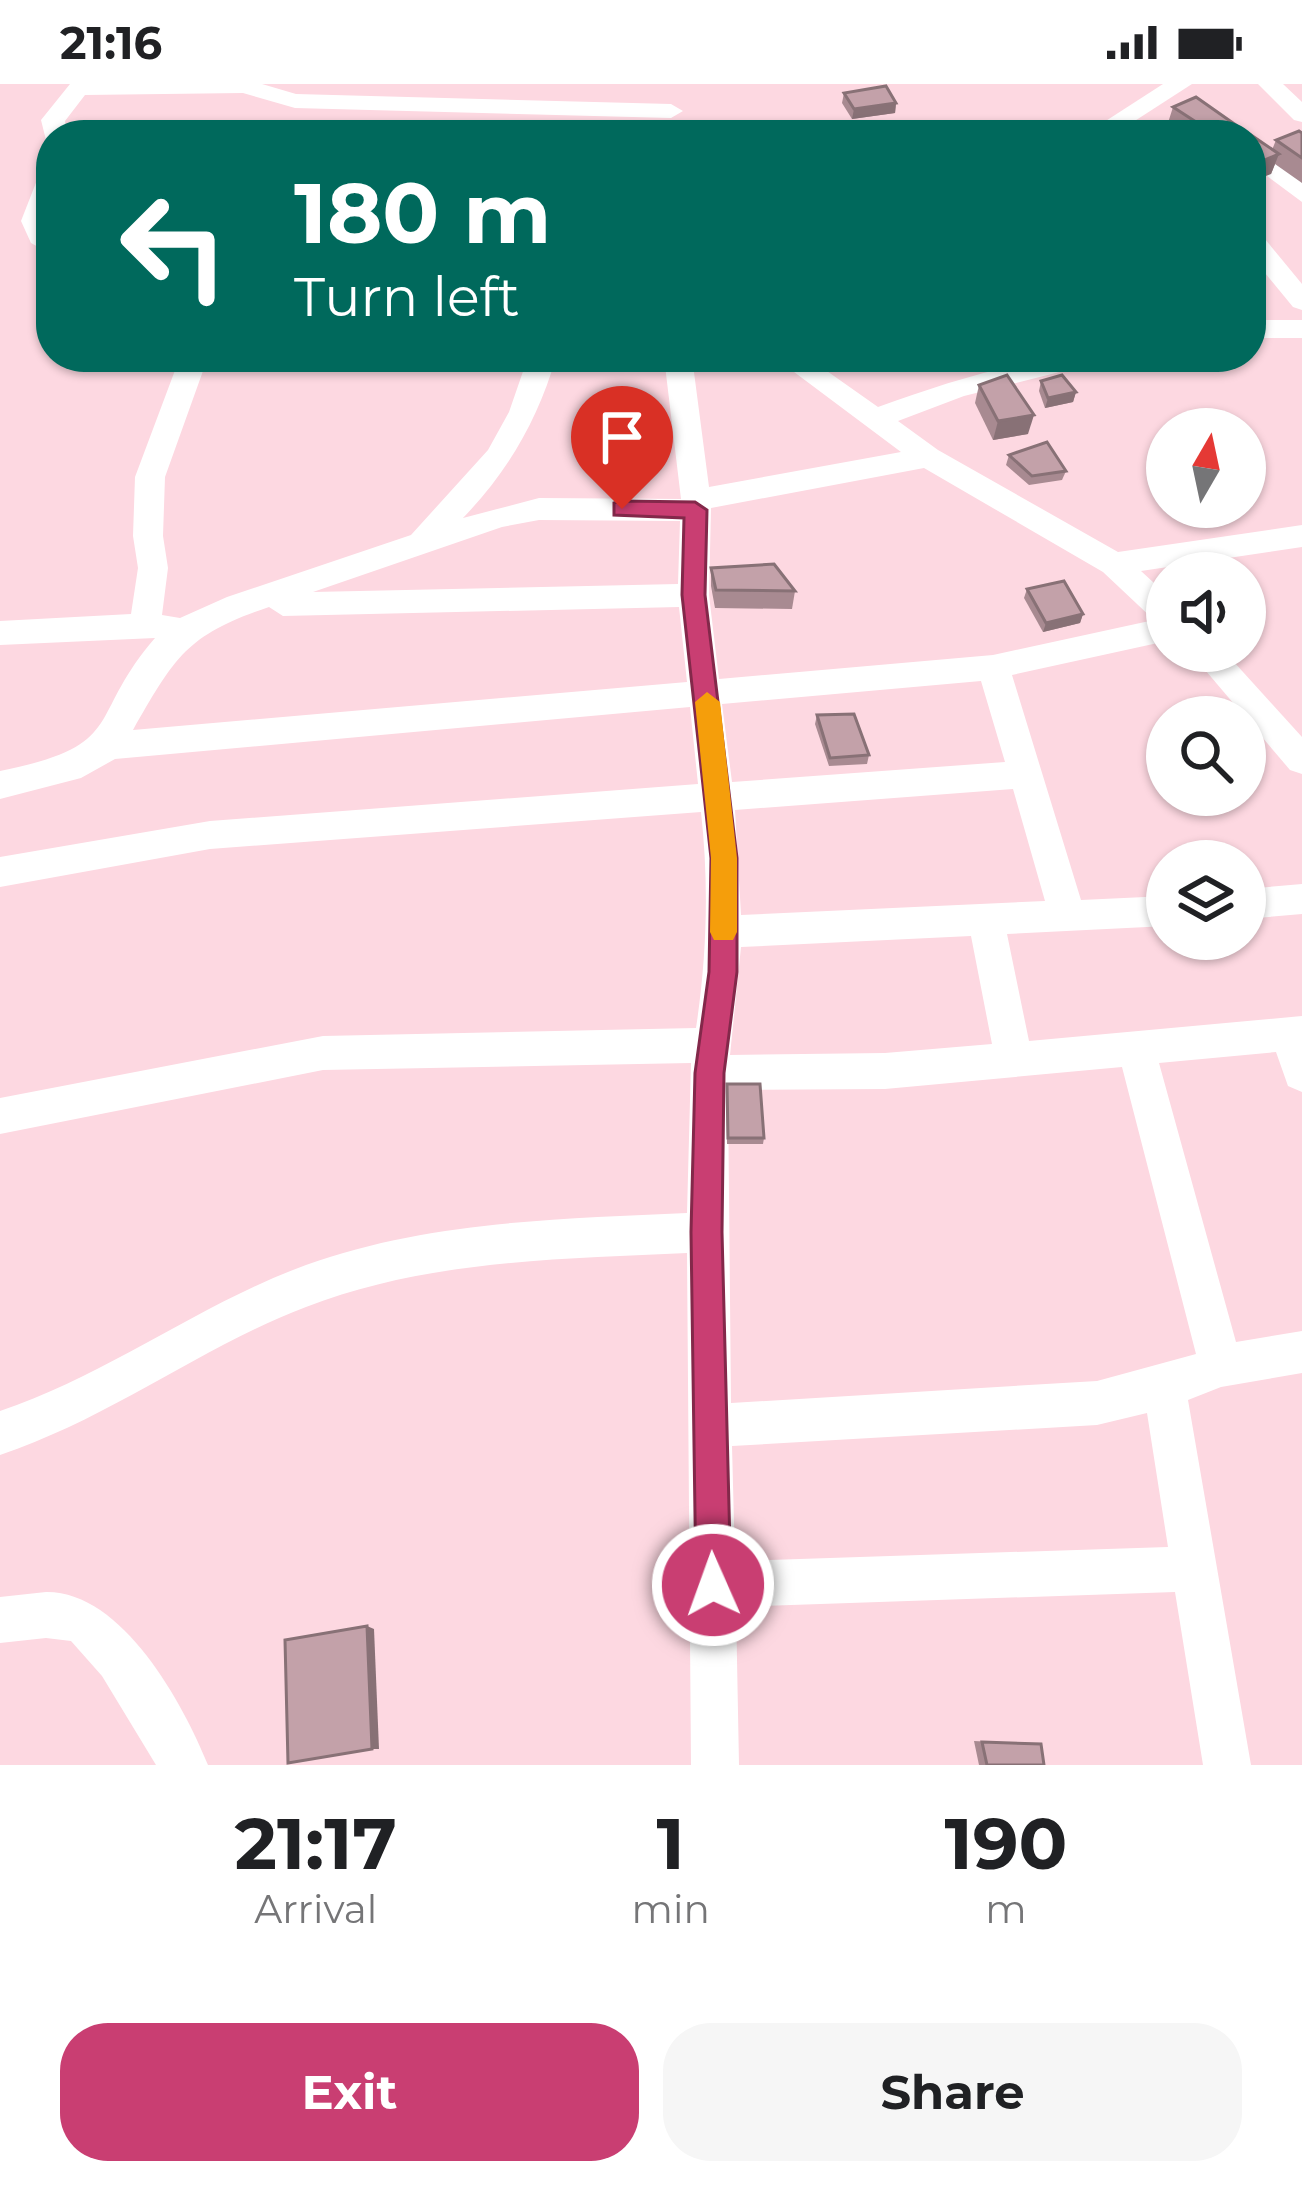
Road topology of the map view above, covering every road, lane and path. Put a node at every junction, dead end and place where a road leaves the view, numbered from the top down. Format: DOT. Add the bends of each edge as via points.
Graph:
graph roads {
  1 [pos="668,84"];
  2 [pos="1270,84"];
  3 [pos="80,86"];
  4 [pos="1181,90"];
  5 [pos="1302,115"];
  6 [pos="52,120"];
  7 [pos="621,120"];
  8 [pos="672,120"];
  9 [pos="1130,120"];
  10 [pos="1266,164"];
  11 [pos="1302,194"];
  12 [pos="0,222"];
  13 [pos="36,233"];
  14 [pos="1266,257"];
  15 [pos="1302,301"];
  16 [pos="1266,329"];
  17 [pos="1302,329"];
  18 [pos="188,372"];
  19 [pos="538,372"];
  20 [pos="680,372"];
  21 [pos="808,372"];
  22 [pos="1026,372"];
  23 [pos="873,420"];
  24 [pos="928,457"];
  25 [pos="695,505"];
  26 [pos="1302,536"];
  27 [pos="413,548"];
  28 [pos="1114,564"];
  29 [pos="1146,594"];
  30 [pos="693,595"];
  31 [pos="238,605"];
  32 [pos="146,624"];
  33 [pos="186,629"];
  34 [pos="0,633"];
  35 [pos="1146,634"];
  36 [pos="993,667"];
  37 [pos="1224,672"];
  38 [pos="706,690"];
  39 [pos="106,746"];
  40 [pos="1302,760"];
  41 [pos="1025,775"];
  42 [pos="0,785"];
  43 [pos="717,797"];
  44 [pos="0,872"];
  45 [pos="1302,899"];
  46 [pos="1266,902"];
  47 [pos="1146,912"];
  48 [pos="1068,917"];
  49 [pos="986,919"];
  50 [pos="723,932"];
  51 [pos="1295,1034"];
  52 [pos="1137,1051"];
  53 [pos="711,1059"];
  54 [pos="1014,1061"];
  55 [pos="1302,1074"];
  56 [pos="0,1116"];
  57 [pos="706,1232"];
  58 [pos="1302,1352"];
  59 [pos="1221,1366"];
  60 [pos="1164,1387"];
  61 [pos="707,1426"];
  62 [pos="0,1433"];
  63 [pos="1194,1569"];
  64 [pos="713,1585"];
  65 [pos="0,1620"];
  66 [pos="184,1765"];
  67 [pos="715,1765"];
  68 [pos="1226,1765"];
  1 -- 8 [label="street"];
  2 -- 5 [label="street"];
  3 -- 6 [label="street"];
  3 -- 7 [label="street" via="244,86 295,101"];
  4 -- 9 [label="street"];
  10 -- 11 [label="street"];
  12 -- 13 [label="street"];
  14 -- 15 [label="street"];
  16 -- 17 [label="street"];
  18 -- 32 [label="street" via="150,477"];
  19 -- 27 [label="street" via="526,412 492,470"];
  20 -- 25 [label="street"];
  21 -- 23 [label="street"];
  22 -- 23 [label="street"];
  23 -- 24 [label="street"];
  24 -- 25 [label="street"];
  24 -- 28 [label="street"];
  25 -- 27 [label="street" via="539,509"];
  25 -- 30 [label="street"];
  26 -- 28 [label="street"];
  27 -- 31 [label="street"];
  28 -- 29 [label="street"];
  30 -- 31 [label="street"];
  30 -- 38 [label="street"];
  31 -- 33 [label="street"];
  32 -- 33 [label="street"];
  32 -- 34 [label="street"];
  33 -- 39 [label="street" via="162,651"];
  35 -- 36 [label="street"];
  36 -- 38 [label="street"];
  36 -- 41 [label="street"];
  37 -- 40 [label="street"];
  38 -- 39 [label="street"];
  38 -- 43 [label="street"];
  39 -- 42 [label="street" via="71,769"];
  41 -- 43 [label="street"];
  41 -- 48 [label="street"];
  43 -- 44 [label="street" via="210,836"];
  43 -- 50 [label="street"];
  45 -- 46 [label="street"];
  47 -- 48 [label="street"];
  48 -- 49 [label="street"];
  49 -- 50 [label="street"];
  49 -- 54 [label="street"];
  50 -- 53 [label="street"];
  51 -- 52 [label="street"];
  51 -- 55 [label="street"];
  52 -- 54 [label="street"];
  52 -- 59 [label="street"];
  53 -- 54 [label="street" via="845,1073"];
  53 -- 56 [label="street" via="323,1053"];
  53 -- 57 [label="street"];
  57 -- 61 [label="street"];
  57 -- 62 [label="street" via="494,1243 380,1263 304,1287 119,1386"];
  58 -- 59 [label="street"];
  59 -- 60 [label="street"];
  60 -- 61 [label="street" via="1096,1403"];
  60 -- 63 [label="street"];
  61 -- 64 [label="street"];
  63 -- 64 [label="street"];
  63 -- 68 [label="street"];
  64 -- 67 [label="street"];
  65 -- 66 [label="street" via="79,1617 99,1633"];
}
